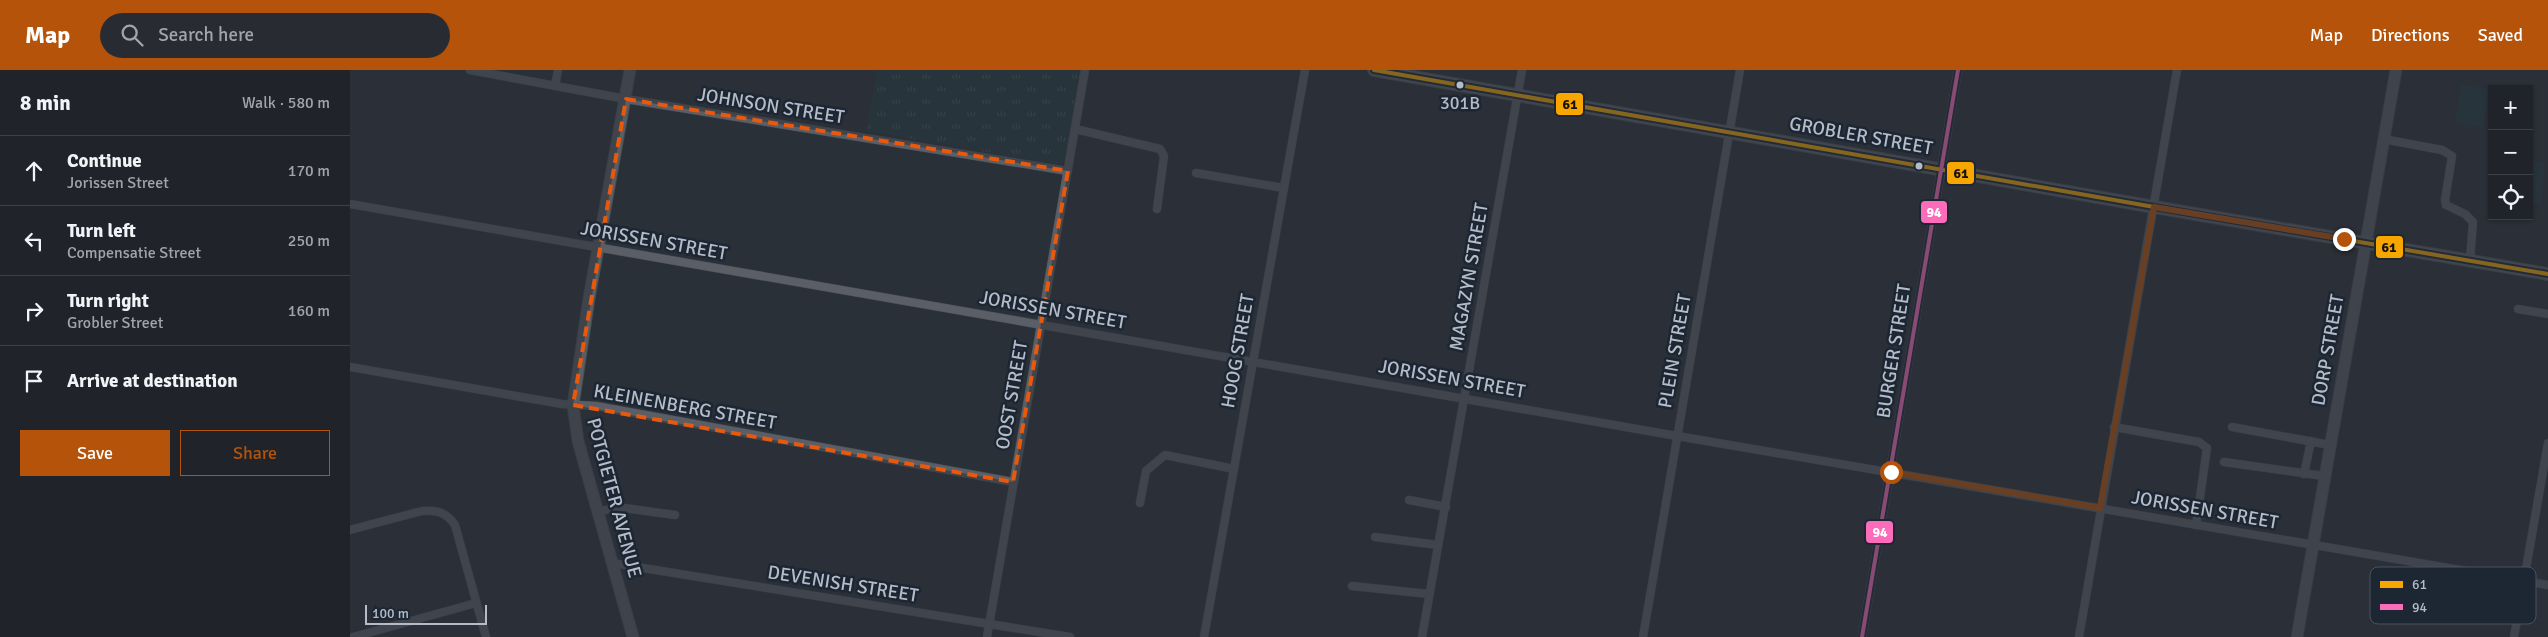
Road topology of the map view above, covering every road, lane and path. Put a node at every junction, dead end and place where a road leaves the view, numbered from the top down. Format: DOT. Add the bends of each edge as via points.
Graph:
graph roads {
  1 [pos="470,70"];
  2 [pos="558,70"];
  3 [pos="630,70"];
  4 [pos="1085,70"];
  5 [pos="1305,70"];
  6 [pos="1374,70"];
  7 [pos="1522,70"];
  8 [pos="1740,70"];
  9 [pos="1958,70"];
  10 [pos="2177,70"];
  11 [pos="2396,70"];
  12 [pos="555,86"];
  13 [pos="1517,94"];
  14 [pos="626,99"];
  15 [pos="1075,129"];
  16 [pos="1729,132"];
  17 [pos="2384,139"];
  18 [pos="1942,169"];
  19 [pos="1068,171"];
  20 [pos="1196,173"];
  21 [pos="1284,188"];
  22 [pos="350,204"];
  23 [pos="2154,207"];
  24 [pos="1157,208"];
  25 [pos="2365,242"];
  26 [pos="599,248"];
  27 [pos="2470,260"];
  28 [pos="2548,274"];
  29 [pos="2518,308"];
  30 [pos="2548,314"];
  31 [pos="1041,324"];
  32 [pos="1252,362"];
  33 [pos="350,368"];
  34 [pos="1465,398"];
  35 [pos="573,405"];
  36 [pos="2114,427"];
  37 [pos="2232,427"];
  38 [pos="1677,436"];
  39 [pos="2311,442"];
  40 [pos="2548,443"];
  41 [pos="2330,445"];
  42 [pos="2224,462"];
  43 [pos="1234,468"];
  44 [pos="1891,472"];
  45 [pos="2304,474"];
  46 [pos="2324,476"];
  47 [pos="1013,482"];
  48 [pos="1409,500"];
  49 [pos="1140,504"];
  50 [pos="1446,508"];
  51 [pos="2100,508"];
  52 [pos="598,512"];
  53 [pos="675,515"];
  54 [pos="2196,525"];
  55 [pos="350,530"];
  56 [pos="1375,537"];
  57 [pos="1438,545"];
  58 [pos="2312,546"];
  59 [pos="612,563"];
  60 [pos="2439,567"];
  61 [pos="2526,567"];
  62 [pos="1352,586"];
  63 [pos="1429,594"];
  64 [pos="476,603"];
  65 [pos="990,624"];
  66 [pos="2516,624"];
  67 [pos="353,637"];
  68 [pos="486,637"];
  69 [pos="632,637"];
  70 [pos="987,637"];
  71 [pos="1070,637"];
  72 [pos="1204,637"];
  73 [pos="1422,637"];
  74 [pos="1643,637"];
  75 [pos="1862,637"];
  76 [pos="2079,637"];
  77 [pos="2297,637"];
  78 [pos="2514,637"];
  1 -- 12 [label="street, JOHNSON STREET"];
  2 -- 12 [label="street"];
  3 -- 14 [label="street, POTGIETER AVENUE"];
  4 -- 15 [label="street, OOST STREET"];
  5 -- 21 [label="street, HOOG STREET"];
  6 -- 13 [label="main road, GROBLER STREET"];
  7 -- 13 [label="street, MAGAZYN STREET"];
  8 -- 16 [label="street, PLEIN STREET"];
  9 -- 18 [label="street, BURGER STREET"];
  10 -- 23 [label="street"];
  11 -- 17 [label="street, DORP STREET"];
  12 -- 14 [label="street, JOHNSON STREET"];
  13 -- 16 [label="main road, GROBLER STREET"];
  13 -- 34 [label="street, MAGAZYN STREET"];
  14 -- 19 [label="street, JOHNSON STREET"];
  14 -- 26 [label="street, POTGIETER AVENUE"];
  15 -- 19 [label="street, OOST STREET"];
  15 -- 24 [label="street" via="1160,149 1164,156"];
  16 -- 18 [label="main road, GROBLER STREET"];
  16 -- 38 [label="street, PLEIN STREET"];
  17 -- 25 [label="street, DORP STREET"];
  17 -- 27 [label="street" via="2442,150 2452,156 2445,200 2446,205 2465,214 2473,222"];
  18 -- 23 [label="main road, GROBLER STREET"];
  18 -- 44 [label="street, BURGER STREET"];
  19 -- 31 [label="street, OOST STREET"];
  20 -- 21 [label="street"];
  21 -- 32 [label="street, HOOG STREET"];
  22 -- 26 [label="street, JORISSEN STREET"];
  23 -- 25 [label="main road, GROBLER STREET"];
  23 -- 36 [label="street"];
  25 -- 27 [label="main road, GROBLER STREET"];
  25 -- 41 [label="street, DORP STREET"];
  26 -- 31 [label="street, JORISSEN STREET"];
  26 -- 35 [label="street, POTGIETER AVENUE"];
  27 -- 28 [label="main road, GROBLER STREET"];
  29 -- 30 [label="street"];
  31 -- 32 [label="street, JORISSEN STREET"];
  31 -- 47 [label="street, OOST STREET"];
  32 -- 34 [label="street, JORISSEN STREET"];
  32 -- 43 [label="street, HOOG STREET"];
  33 -- 35 [label="street, KLEINENBERG STREET"];
  34 -- 38 [label="street, JORISSEN STREET"];
  34 -- 50 [label="street, MAGAZYN STREET"];
  35 -- 47 [label="street, KLEINENBERG STREET" via="596,406"];
  35 -- 52 [label="street, POTGIETER AVENUE" via="578,441"];
  36 -- 51 [label="street"];
  36 -- 54 [label="street" via="2199,442 2207,448"];
  37 -- 39 [label="street"];
  38 -- 44 [label="street, JORISSEN STREET"];
  38 -- 74 [label="street, PLEIN STREET"];
  39 -- 41 [label="street"];
  39 -- 45 [label="street"];
  40 -- 61 [label="street"];
  41 -- 46 [label="street, DORP STREET"];
  42 -- 45 [label="street"];
  43 -- 49 [label="street" via="1165,455 1146,471"];
  43 -- 72 [label="street, HOOG STREET"];
  44 -- 51 [label="street, JORISSEN STREET"];
  44 -- 75 [label="street, BURGER STREET"];
  45 -- 46 [label="street"];
  46 -- 58 [label="street, DORP STREET"];
  47 -- 65 [label="street, OOST STREET"];
  48 -- 50 [label="street"];
  50 -- 57 [label="street, MAGAZYN STREET"];
  51 -- 54 [label="street, JORISSEN STREET"];
  51 -- 76 [label="street"];
  52 -- 53 [label="street" via="617,507"];
  52 -- 59 [label="street, POTGIETER AVENUE"];
  54 -- 58 [label="street, JORISSEN STREET"];
  55 -- 64 [label="street" via="432,510 445,513 455,525"];
  56 -- 57 [label="street"];
  57 -- 63 [label="street, MAGAZYN STREET"];
  58 -- 60 [label="street, JORISSEN STREET"];
  58 -- 77 [label="street, DORP STREET"];
  59 -- 65 [label="street, DEVENISH STREET"];
  59 -- 69 [label="street, POTGIETER AVENUE"];
  62 -- 63 [label="street"];
  63 -- 73 [label="street, MAGAZYN STREET"];
  64 -- 67 [label="street"];
  64 -- 68 [label="street"];
  65 -- 70 [label="street, OOST STREET"];
  65 -- 71 [label="street, DEVENISH STREET"];
  66 -- 78 [label="street"];
}
